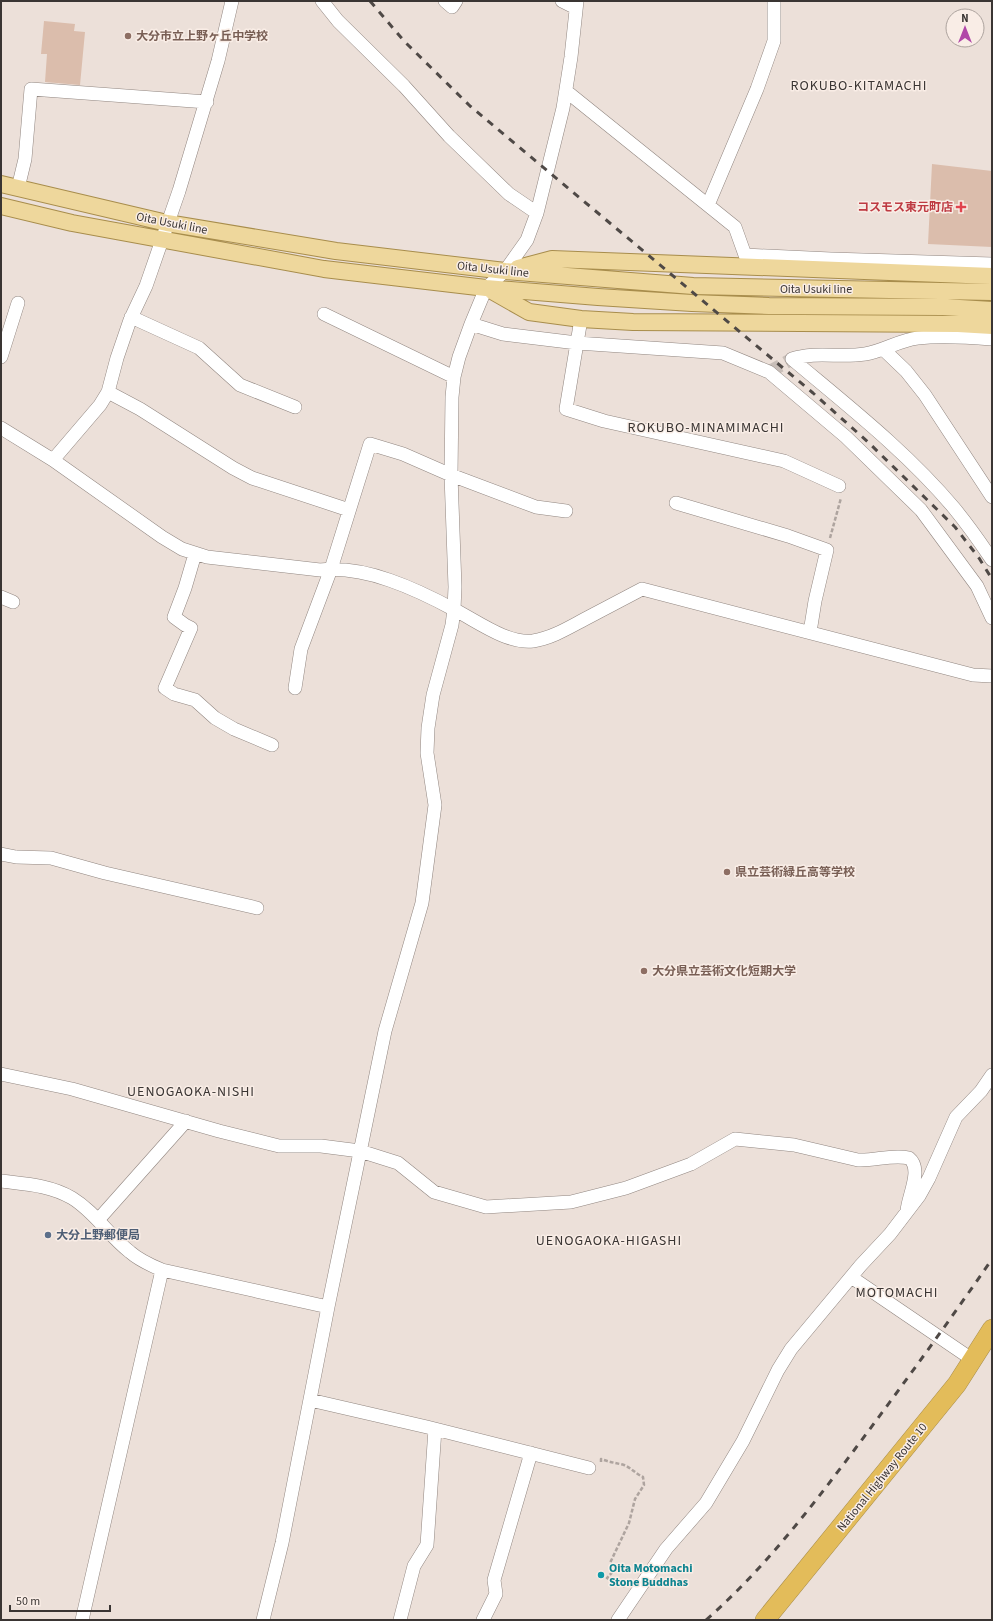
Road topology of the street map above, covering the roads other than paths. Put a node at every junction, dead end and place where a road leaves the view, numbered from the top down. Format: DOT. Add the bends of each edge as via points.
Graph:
graph roads {
  1 [pos="232,1"];
  2 [pos="322,1"];
  3 [pos="446,1"];
  4 [pos="456,1"];
  5 [pos="562,1"];
  6 [pos="774,1"];
  7 [pos="576,5"];
  8 [pos="566,91"];
  9 [pos="206,102"];
  10 [pos="1,184"];
  11 [pos="18,188"];
  12 [pos="708,205"];
  13 [pos="1,206"];
  14 [pos="537,213"];
  15 [pos="167,223"];
  16 [pos="162,240"];
  17 [pos="822,264"];
  18 [pos="992,264"];
  19 [pos="505,271"];
  20 [pos="992,276"];
  21 [pos="486,288"];
  22 [pos="992,292"];
  23 [pos="18,303"];
  24 [pos="992,310"];
  25 [pos="324,314"];
  26 [pos="131,317"];
  27 [pos="581,319"];
  28 [pos="471,324"];
  29 [pos="992,326"];
  30 [pos="992,339"];
  31 [pos="577,343"];
  32 [pos="883,349"];
  33 [pos="1,357"];
  34 [pos="454,378"];
  35 [pos="108,392"];
  36 [pos="295,407"];
  37 [pos="1,428"];
  38 [pos="53,460"];
  39 [pos="450,475"];
  40 [pos="839,486"];
  41 [pos="992,497"];
  42 [pos="676,503"];
  43 [pos="349,510"];
  44 [pos="566,511"];
  45 [pos="195,554"];
  46 [pos="992,560"];
  47 [pos="331,569"];
  48 [pos="454,609"];
  49 [pos="992,618"];
  50 [pos="810,632"];
  51 [pos="992,676"];
  52 [pos="294,688"];
  53 [pos="272,745"];
  54 [pos="1,854"];
  55 [pos="257,908"];
  56 [pos="1,1074"];
  57 [pos="992,1075"];
  58 [pos="186,1121"];
  59 [pos="360,1151"];
  60 [pos="1,1182"];
  61 [pos="907,1211"];
  62 [pos="98,1220"];
  63 [pos="162,1270"];
  64 [pos="851,1277"];
  65 [pos="328,1307"];
  66 [pos="992,1329"];
  67 [pos="974,1360"];
  68 [pos="310,1400"];
  69 [pos="435,1429"];
  70 [pos="531,1453"];
  71 [pos="589,1468"];
  72 [pos="82,1620"];
  73 [pos="263,1620"];
  74 [pos="400,1620"];
  75 [pos="483,1620"];
  76 [pos="618,1620"];
  77 [pos="765,1620"];
  1 -- 9 [label="street"];
  2 -- 14 [label="street" via="338,21 404,86 449,136 509,194"];
  3 -- 4 [label="street" via="452,7"];
  5 -- 7 [label="street"];
  6 -- 12 [label="street" via="774,42"];
  7 -- 8 [label="street"];
  8 -- 12 [label="street"];
  8 -- 14 [label="street"];
  9 -- 11 [label="street" via="31,88 25,159"];
  9 -- 15 [label="street"];
  10 -- 11 [label="main road, Oita Usuki line"];
  11 -- 15 [label="main road, Oita Usuki line"];
  12 -- 17 [label="street" via="735,227 745,255"];
  13 -- 16 [label="main road, Oita Usuki line"];
  14 -- 19 [label="street" via="527,240"];
  15 -- 16 [label="street"];
  15 -- 19 [label="main road, Oita Usuki line" via="336,251"];
  16 -- 21 [label="main road, Oita Usuki line" via="324,269"];
  16 -- 26 [label="street" via="146,286"];
  17 -- 18 [label="street"];
  17 -- 19 [label="main road" via="552,260"];
  17 -- 20 [label="main road"];
  19 -- 21 [label="street"];
  19 -- 22 [label="main road, Oita Usuki line" via="693,286"];
  21 -- 24 [label="main road, Oita Usuki line" via="692,303"];
  21 -- 27 [label="main road" via="529,312"];
  21 -- 28 [label="street"];
  23 -- 33 [label="street"];
  25 -- 34 [label="street"];
  26 -- 35 [label="street" via="116,358"];
  26 -- 36 [label="street" via="200,348 240,385"];
  27 -- 29 [label="main road" via="633,322"];
  27 -- 31 [label="street"];
  28 -- 31 [label="street" via="503,334"];
  28 -- 34 [label="street"];
  30 -- 32 [label="street" via="918,338"];
  31 -- 40 [label="street" via="566,409 604,421 784,461"];
  31 -- 49 [label="street" via="723,353 769,372 846,437 921,510 977,586"];
  32 -- 41 [label="street" via="925,394"];
  32 -- 46 [label="street" via="866,354 812,354 792,359 879,433 930,482 954,508"];
  34 -- 39 [label="street"];
  35 -- 38 [label="street"];
  35 -- 43 [label="street" via="252,478"];
  37 -- 38 [label="street"];
  38 -- 45 [label="street" via="162,537"];
  39 -- 43 [label="street" via="403,454 370,444"];
  39 -- 44 [label="street" via="536,507"];
  39 -- 48 [label="street"];
  42 -- 50 [label="street" via="827,550"];
  43 -- 47 [label="street"];
  45 -- 47 [label="street" via="220,559"];
  45 -- 53 [label="street" via="174,617 191,628 165,688 174,694 195,700 215,718 234,729"];
  47 -- 48 [label="street" via="393,581"];
  47 -- 52 [label="street" via="301,649"];
  48 -- 50 [label="street" via="505,637 531,641 549,638 642,589"];
  48 -- 59 [label="street" via="433,695 428,728 427,753 435,805 422,904 385,1031"];
  50 -- 51 [label="street" via="973,675"];
  54 -- 55 [label="street" via="51,858"];
  56 -- 58 [label="street" via="72,1089"];
  57 -- 61 [label="street" via="981,1091 956,1117 925,1186"];
  58 -- 59 [label="street" via="279,1146 321,1146"];
  58 -- 62 [label="street"];
  59 -- 61 [label="street" via="398,1163 434,1192 486,1207 570,1202 626,1188 691,1164 736,1139 794,1145 866,1161 902,1156 911,1159 915,1169"];
  59 -- 65 [label="street"];
  60 -- 62 [label="street" via="34,1186 61,1193 80,1204"];
  61 -- 64 [label="street"];
  62 -- 63 [label="street" via="128,1251"];
  63 -- 65 [label="street"];
  63 -- 72 [label="street"];
  64 -- 67 [label="street"];
  64 -- 76 [label="street" via="791,1348 743,1442 706,1503 666,1549"];
  65 -- 68 [label="street"];
  66 -- 67 [label="highway, National Highway Route 10"];
  67 -- 77 [label="highway, National Highway Route 10"];
  68 -- 69 [label="street"];
  68 -- 73 [label="street" via="282,1543"];
  69 -- 70 [label="street"];
  69 -- 74 [label="street" via="427,1545 414,1566"];
  70 -- 71 [label="street"];
  70 -- 75 [label="street" via="495,1573 496,1594"];
}
